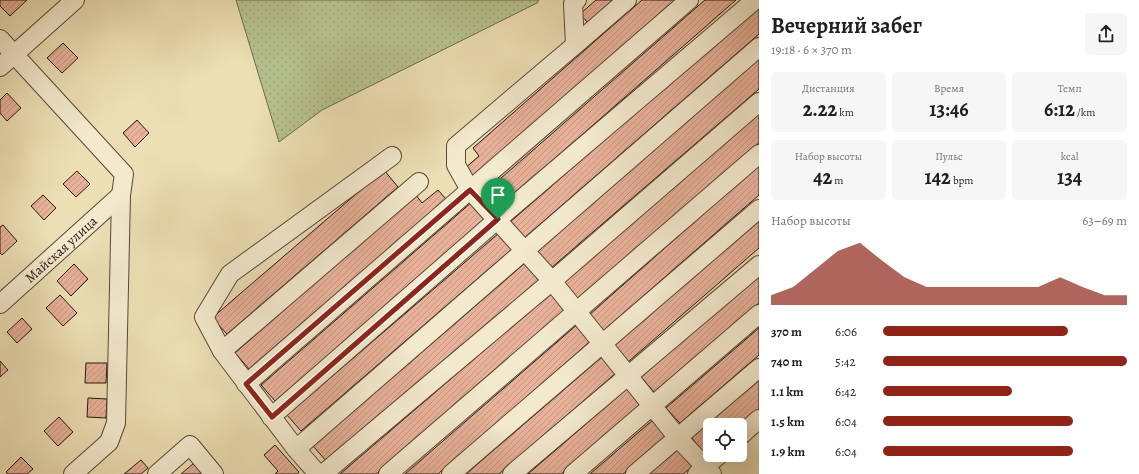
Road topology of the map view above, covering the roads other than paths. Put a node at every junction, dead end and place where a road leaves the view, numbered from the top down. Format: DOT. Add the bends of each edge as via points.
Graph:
graph roads {
  1 [pos="75,0"];
  2 [pos="577,0"];
  3 [pos="627,0"];
  4 [pos="689,0"];
  5 [pos="755,0"];
  6 [pos="0,39"];
  7 [pos="575,45"];
  8 [pos="759,47"];
  9 [pos="14,54"];
  10 [pos="0,67"];
  11 [pos="759,102"];
  12 [pos="759,154"];
  13 [pos="392,156"];
  14 [pos="418,182"];
  15 [pos="470,190"];
  16 [pos="121,195"];
  17 [pos="759,209"];
  18 [pos="498,219"];
  19 [pos="524,251"];
  20 [pos="759,265"];
  21 [pos="552,281"];
  22 [pos="0,304"];
  23 [pos="576,311"];
  24 [pos="759,314"];
  25 [pos="602,345"];
  26 [pos="222,351"];
  27 [pos="759,368"];
  28 [pos="627,375"];
  29 [pos="246,384"];
  30 [pos="653,406"];
  31 [pos="272,417"];
  32 [pos="759,419"];
  33 [pos="747,430"];
  34 [pos="678,438"];
  35 [pos="296,449"];
  36 [pos="713,462"];
  37 [pos="705,472"];
  38 [pos="73,474"];
  39 [pos="157,474"];
  40 [pos="214,474"];
  41 [pos="318,474"];
  42 [pos="322,474"];
  43 [pos="388,474"];
  44 [pos="451,474"];
  45 [pos="512,474"];
  46 [pos="573,474"];
  47 [pos="635,474"];
  1 -- 9 [label="street"];
  2 -- 7 [label="street" via="573,4"];
  3 -- 7 [label="street"];
  4 -- 15 [label="street"];
  5 -- 18 [label="street"];
  6 -- 9 [label="street"];
  7 -- 15 [label="street" via="456,146 456,165"];
  8 -- 19 [label="street"];
  9 -- 10 [label="street"];
  9 -- 16 [label="street" via="124,174"];
  11 -- 21 [label="street"];
  12 -- 23 [label="street"];
  13 -- 26 [label="street" via="230,274 204,317"];
  14 -- 26 [label="street"];
  15 -- 18 [label="street"];
  15 -- 29 [label="street"];
  16 -- 22 [label="street, Майская улица"];
  16 -- 38 [label="street" via="116,423 109,442"];
  17 -- 25 [label="street"];
  18 -- 19 [label="street"];
  18 -- 31 [label="street"];
  19 -- 21 [label="street"];
  19 -- 35 [label="street"];
  20 -- 28 [label="street"];
  21 -- 23 [label="street"];
  21 -- 42 [label="street"];
  23 -- 25 [label="street"];
  23 -- 43 [label="street"];
  24 -- 30 [label="street"];
  25 -- 28 [label="street"];
  25 -- 44 [label="street"];
  26 -- 29 [label="street"];
  27 -- 34 [label="street"];
  28 -- 30 [label="street"];
  28 -- 45 [label="street"];
  29 -- 31 [label="street"];
  30 -- 34 [label="street"];
  30 -- 46 [label="street"];
  31 -- 35 [label="street"];
  32 -- 33 [label="street"];
  34 -- 37 [label="street"];
  34 -- 47 [label="street"];
  35 -- 41 [label="street"];
  36 -- 37 [label="street"];
  39 -- 40 [label="street" via="190,445"];
}
